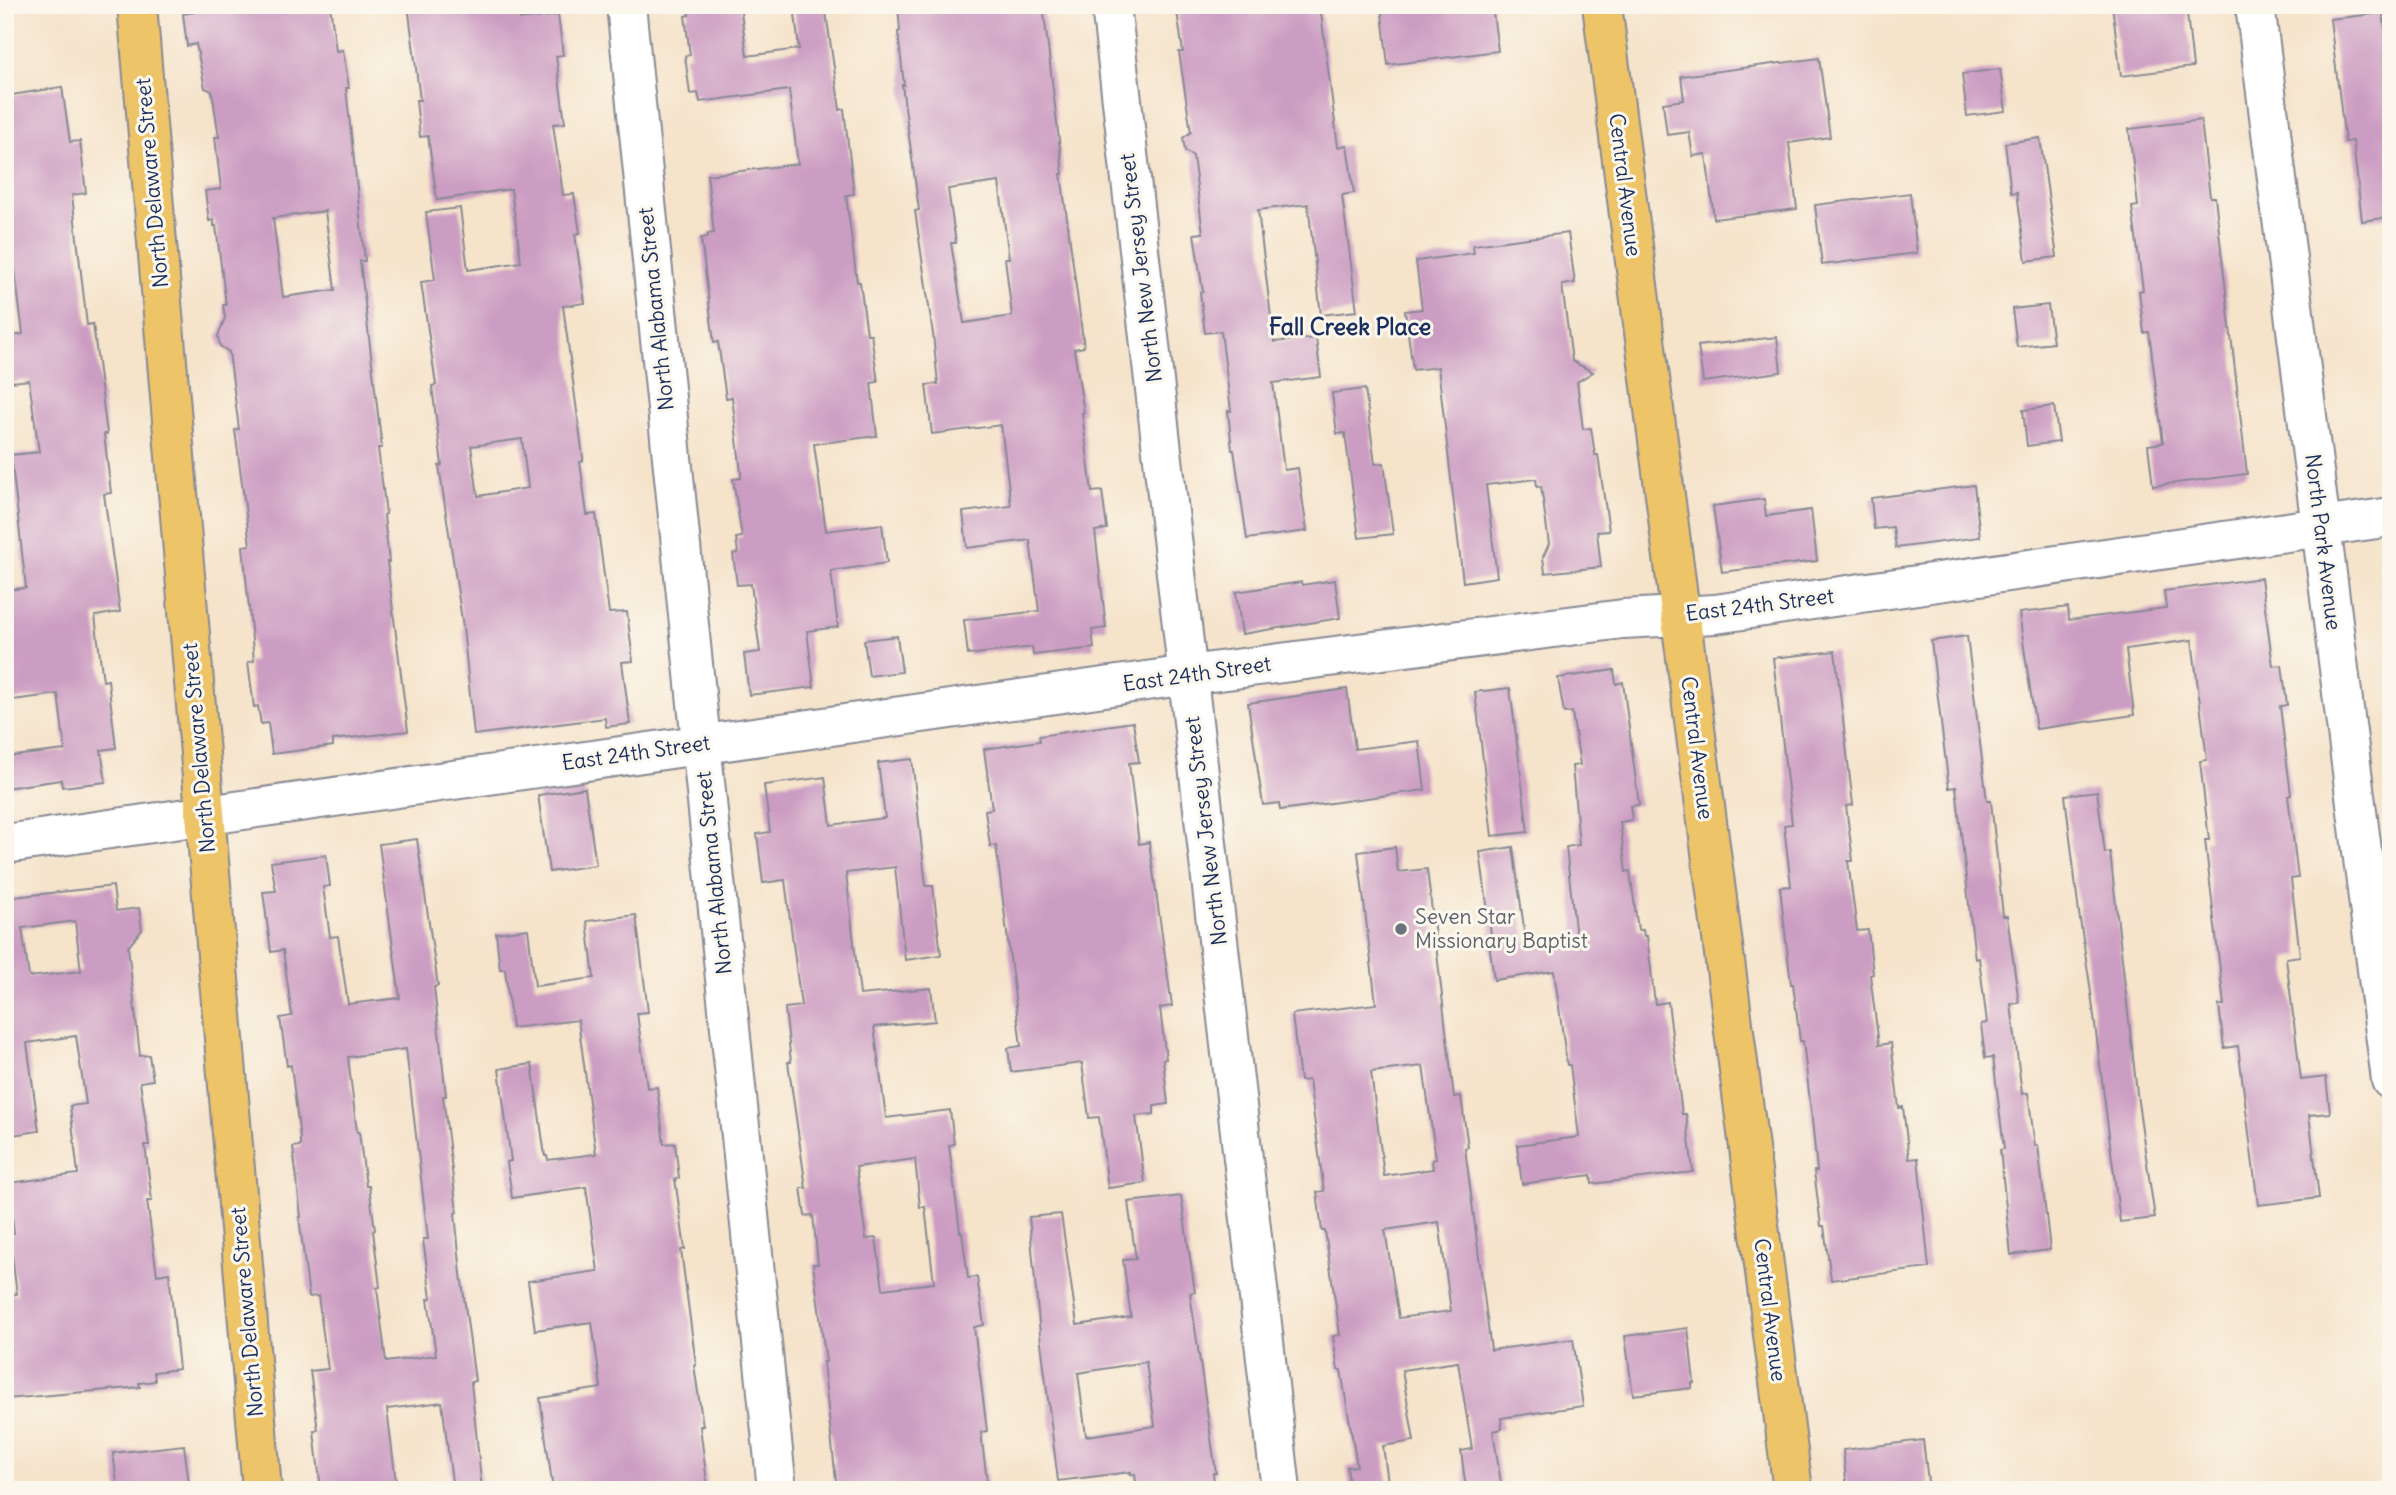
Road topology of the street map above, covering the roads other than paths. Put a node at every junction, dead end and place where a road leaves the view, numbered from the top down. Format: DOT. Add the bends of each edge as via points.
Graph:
graph roads {
  1 [pos="137,5"];
  2 [pos="626,5"];
  3 [pos="1111,5"];
  4 [pos="1602,5"];
  5 [pos="2255,5"];
  6 [pos="2391,517"];
  7 [pos="2321,527"];
  8 [pos="1680,616"];
  9 [pos="1188,675"];
  10 [pos="700,744"];
  11 [pos="204,815"];
  12 [pos="5,844"];
  13 [pos="2391,1080"];
  14 [pos="262,1490"];
  15 [pos="777,1490"];
  16 [pos="1282,1490"];
  17 [pos="1793,1490"];
  1 -- 11 [label="main road, North Delaware Street"];
  2 -- 10 [label="street, North Alabama Street"];
  3 -- 9 [label="street, North New Jersey Street"];
  4 -- 8 [label="main road, Central Avenue"];
  5 -- 7 [label="street, North Park Avenue"];
  6 -- 7 [label="street, East 24th Street"];
  7 -- 8 [label="street, East 24th Street"];
  7 -- 13 [label="street, North Park Avenue"];
  8 -- 9 [label="street, East 24th Street" via="1623,619"];
  8 -- 17 [label="main road, Central Avenue"];
  9 -- 10 [label="street, East 24th Street"];
  9 -- 16 [label="street, North New Jersey Street"];
  10 -- 11 [label="street, East 24th Street"];
  10 -- 15 [label="street, North Alabama Street"];
  11 -- 12 [label="street, East 24th Street"];
  11 -- 14 [label="main road, North Delaware Street"];
}
